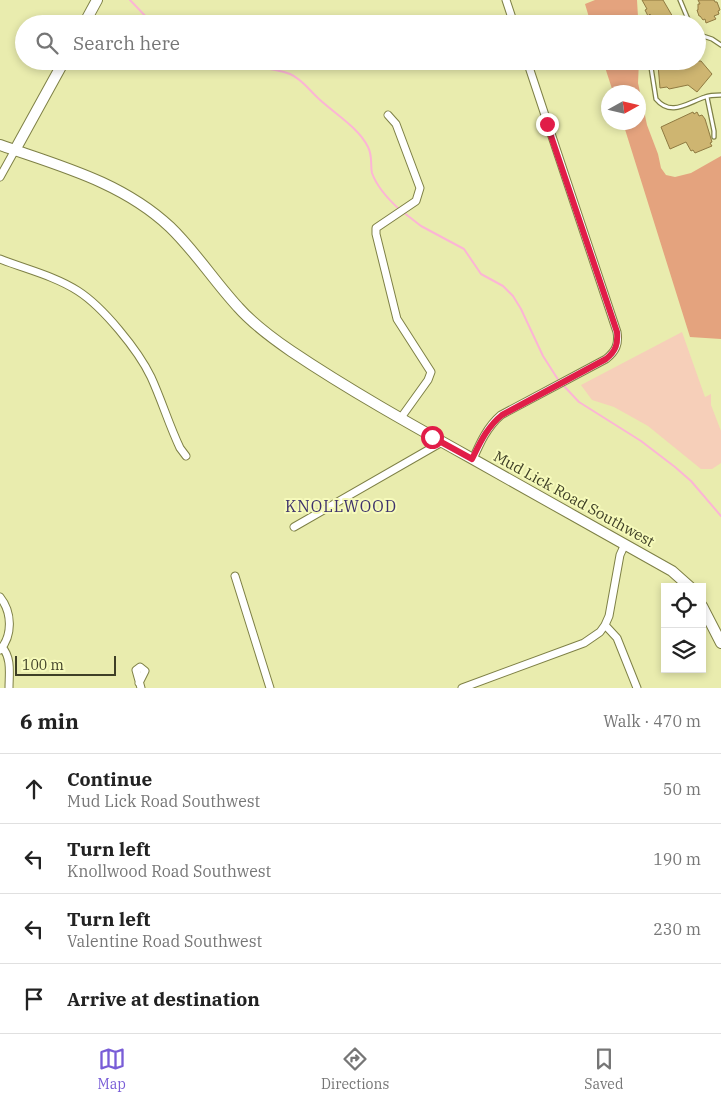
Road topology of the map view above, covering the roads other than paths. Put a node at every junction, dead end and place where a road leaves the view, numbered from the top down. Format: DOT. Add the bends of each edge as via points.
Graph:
graph roads {
  1 [pos="97,0"];
  2 [pos="506,0"];
  3 [pos="680,0"];
  4 [pos="89,15"];
  5 [pos="511,15"];
  6 [pos="686,15"];
  7 [pos="706,37"];
  8 [pos="721,44"];
  9 [pos="59,70"];
  10 [pos="530,70"];
  11 [pos="651,70"];
  12 [pos="721,95"];
  13 [pos="707,96"];
  14 [pos="388,115"];
  15 [pos="714,138"];
  16 [pos="0,145"];
  17 [pos="15,150"];
  18 [pos="0,178"];
  19 [pos="0,259"];
  20 [pos="400,419"];
  21 [pos="442,442"];
  22 [pos="186,456"];
  23 [pos="472,459"];
  24 [pos="294,527"];
  25 [pos="625,544"];
  26 [pos="235,576"];
  27 [pos="686,583"];
  28 [pos="0,597"];
  29 [pos="706,614"];
  30 [pos="606,625"];
  31 [pos="721,643"];
  32 [pos="1,648"];
  33 [pos="9,688"];
  34 [pos="270,688"];
  35 [pos="462,688"];
  36 [pos="637,688"];
  1 -- 4 [label="street"];
  2 -- 5 [label="street"];
  3 -- 6 [label="lane"];
  7 -- 8 [label="lane"];
  9 -- 17 [label="street"];
  10 -- 23 [label="street" via="618,342 606,359 495,420"];
  11 -- 13 [label="lane" via="656,99 673,109"];
  12 -- 13 [label="lane"];
  13 -- 15 [label="lane"];
  14 -- 20 [label="street" via="396,124 420,188 416,201 376,228 376,234 397,319 431,372"];
  16 -- 17 [label="street, Mud Lick Road Southwest"];
  17 -- 18 [label="street"];
  17 -- 20 [label="street, Mud Lick Road Southwest" via="78,171 135,200 176,233 238,307 268,335"];
  19 -- 22 [label="street" via="66,284 97,306 141,360"];
  20 -- 21 [label="street, Mud Lick Road Southwest"];
  21 -- 23 [label="street, Mud Lick Road Southwest"];
  21 -- 24 [label="street"];
  23 -- 25 [label="street, Mud Lick Road Southwest"];
  25 -- 27 [label="street, Mud Lick Road Southwest" via="672,571"];
  25 -- 30 [label="street"];
  26 -- 34 [label="street"];
  28 -- 32 [label="street" via="9,619 7,638"];
  29 -- 31 [label="street"];
  30 -- 35 [label="street" via="584,643"];
  30 -- 36 [label="street" via="617,638"];
  32 -- 33 [label="street" via="8,656"];
}
